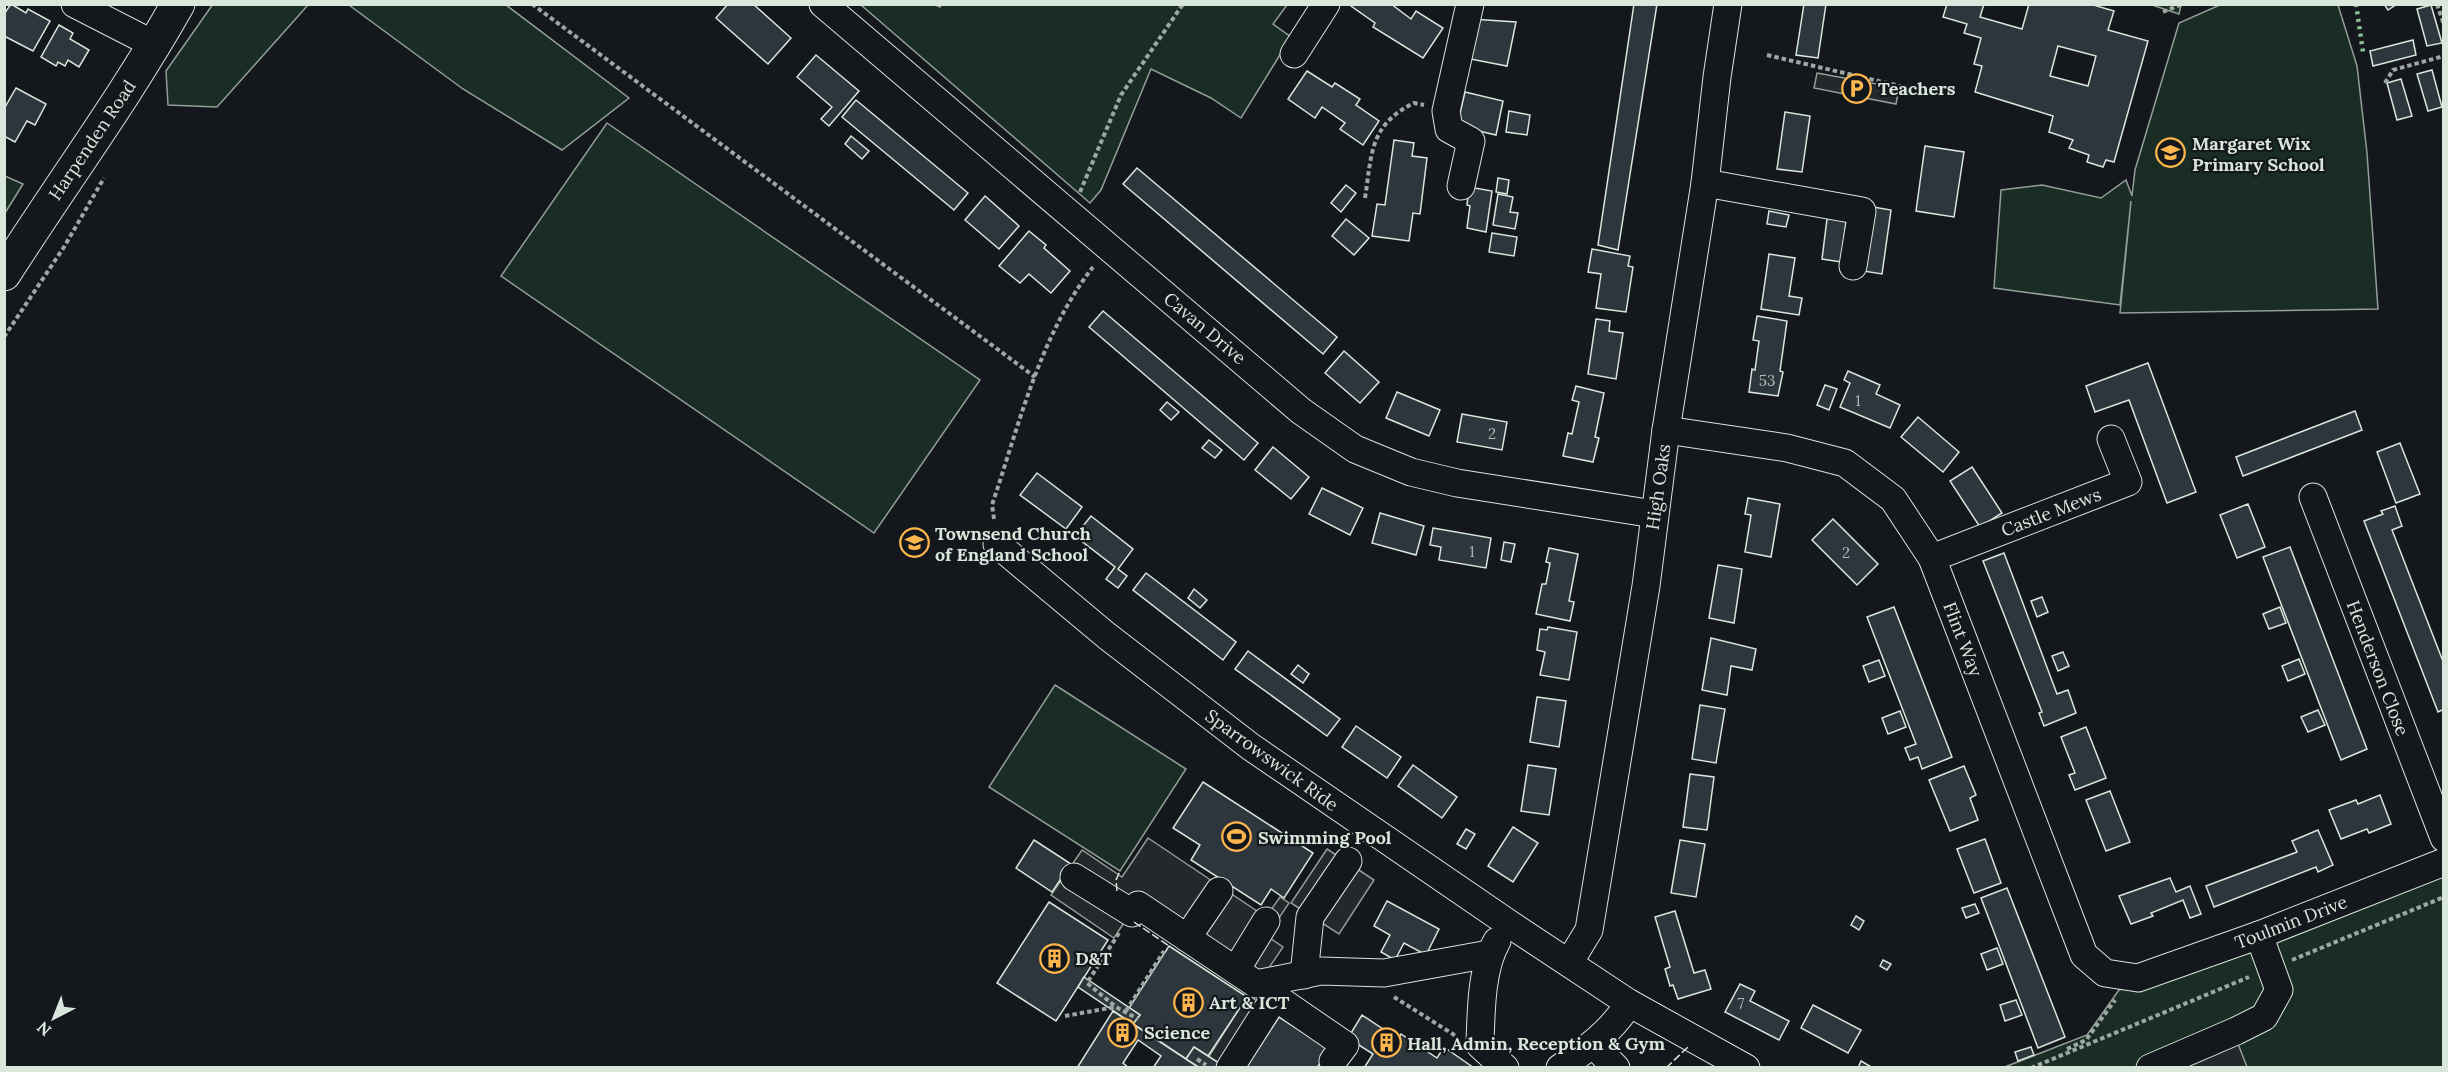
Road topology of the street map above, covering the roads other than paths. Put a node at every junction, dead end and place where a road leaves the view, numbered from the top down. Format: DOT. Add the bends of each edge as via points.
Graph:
graph roads {
  1 [pos="75,4"];
  2 [pos="178,4"];
  3 [pos="823,4"];
  4 [pos="1326,4"];
  5 [pos="1470,4"];
  6 [pos="1728,4"];
  7 [pos="155,45"];
  8 [pos="1294,54"];
  9 [pos="1705,183"];
  10 [pos="1461,186"];
  11 [pos="1853,267"];
  12 [pos="4,274"];
  13 [pos="1666,430"];
  14 [pos="2111,440"];
  15 [pos="2313,497"];
  16 [pos="1654,514"];
  17 [pos="997,544"];
  18 [pos="1932,558"];
  19 [pos="2444,838"];
  20 [pos="1348,861"];
  21 [pos="2444,862"];
  22 [pos="1074,877"];
  23 [pos="1219,891"];
  24 [pos="1266,921"];
  25 [pos="1508,923"];
  26 [pos="2259,935"];
  27 [pos="1177,942"];
  28 [pos="1489,954"];
  29 [pos="1569,963"];
  30 [pos="1236,970"];
  31 [pos="1304,975"];
  32 [pos="2134,978"];
  33 [pos="1274,989"];
  34 [pos="1629,1003"];
  35 [pos="1593,1044"];
  36 [pos="1334,1061"];
  37 [pos="1230,1068"];
  38 [pos="1505,1068"];
  39 [pos="1560,1068"];
  40 [pos="1616,1068"];
  41 [pos="1746,1068"];
  42 [pos="2150,1068"];
  1 -- 7 [label="street"];
  2 -- 7 [label="main road, Harpenden Road"];
  3 -- 16 [label="street, Cavan Drive" via="1301,411 1355,449 1411,472 1457,483"];
  4 -- 8 [label="street"];
  5 -- 10 [label="street" via="1446,111 1449,129 1471,141"];
  6 -- 9 [label="street, High Oaks"];
  7 -- 12 [label="main road, Harpenden Road"];
  9 -- 11 [label="street" via="1862,211"];
  9 -- 13 [label="street, High Oaks"];
  13 -- 16 [label="street, High Oaks"];
  13 -- 18 [label="street, Flint Way" via="1787,448 1845,463 1893,499"];
  14 -- 18 [label="street, Castle Mews" via="2128,482"];
  15 -- 19 [label="street, Henderson Close"];
  16 -- 29 [label="street, High Oaks" via="1646,586 1589,930"];
  17 -- 25 [label="street, Sparrowswick Ride" via="1107,636 1251,747"];
  18 -- 32 [label="street, Flint Way" via="2084,954 2105,973"];
  20 -- 31 [label="street" via="1310,917"];
  21 -- 26 [label="street, Toulmin Drive"];
  22 -- 27 [label="street" via="1132,913 1138,905"];
  23 -- 27 [label="street"];
  24 -- 30 [label="street"];
  25 -- 28 [label="street"];
  25 -- 29 [label="street, Sparrowswick Ride"];
  26 -- 32 [label="street, Toulmin Drive"];
  26 -- 42 [label="street" via="2279,990 2264,1017"];
  27 -- 30 [label="street"];
  28 -- 31 [label="street" via="1384,974 1321,971"];
  28 -- 38 [label="street" via="1480,1045"];
  29 -- 34 [label="street, Sparrowswick Ride"];
  30 -- 33 [label="street" via="1256,984"];
  31 -- 33 [label="street"];
  33 -- 36 [label="street" via="1345,1045"];
  33 -- 37 [label="street"];
  34 -- 35 [label="street"];
  34 -- 41 [label="street, Sparrowswick Ride"];
  35 -- 39 [label="street"];
  35 -- 40 [label="street"];
}
